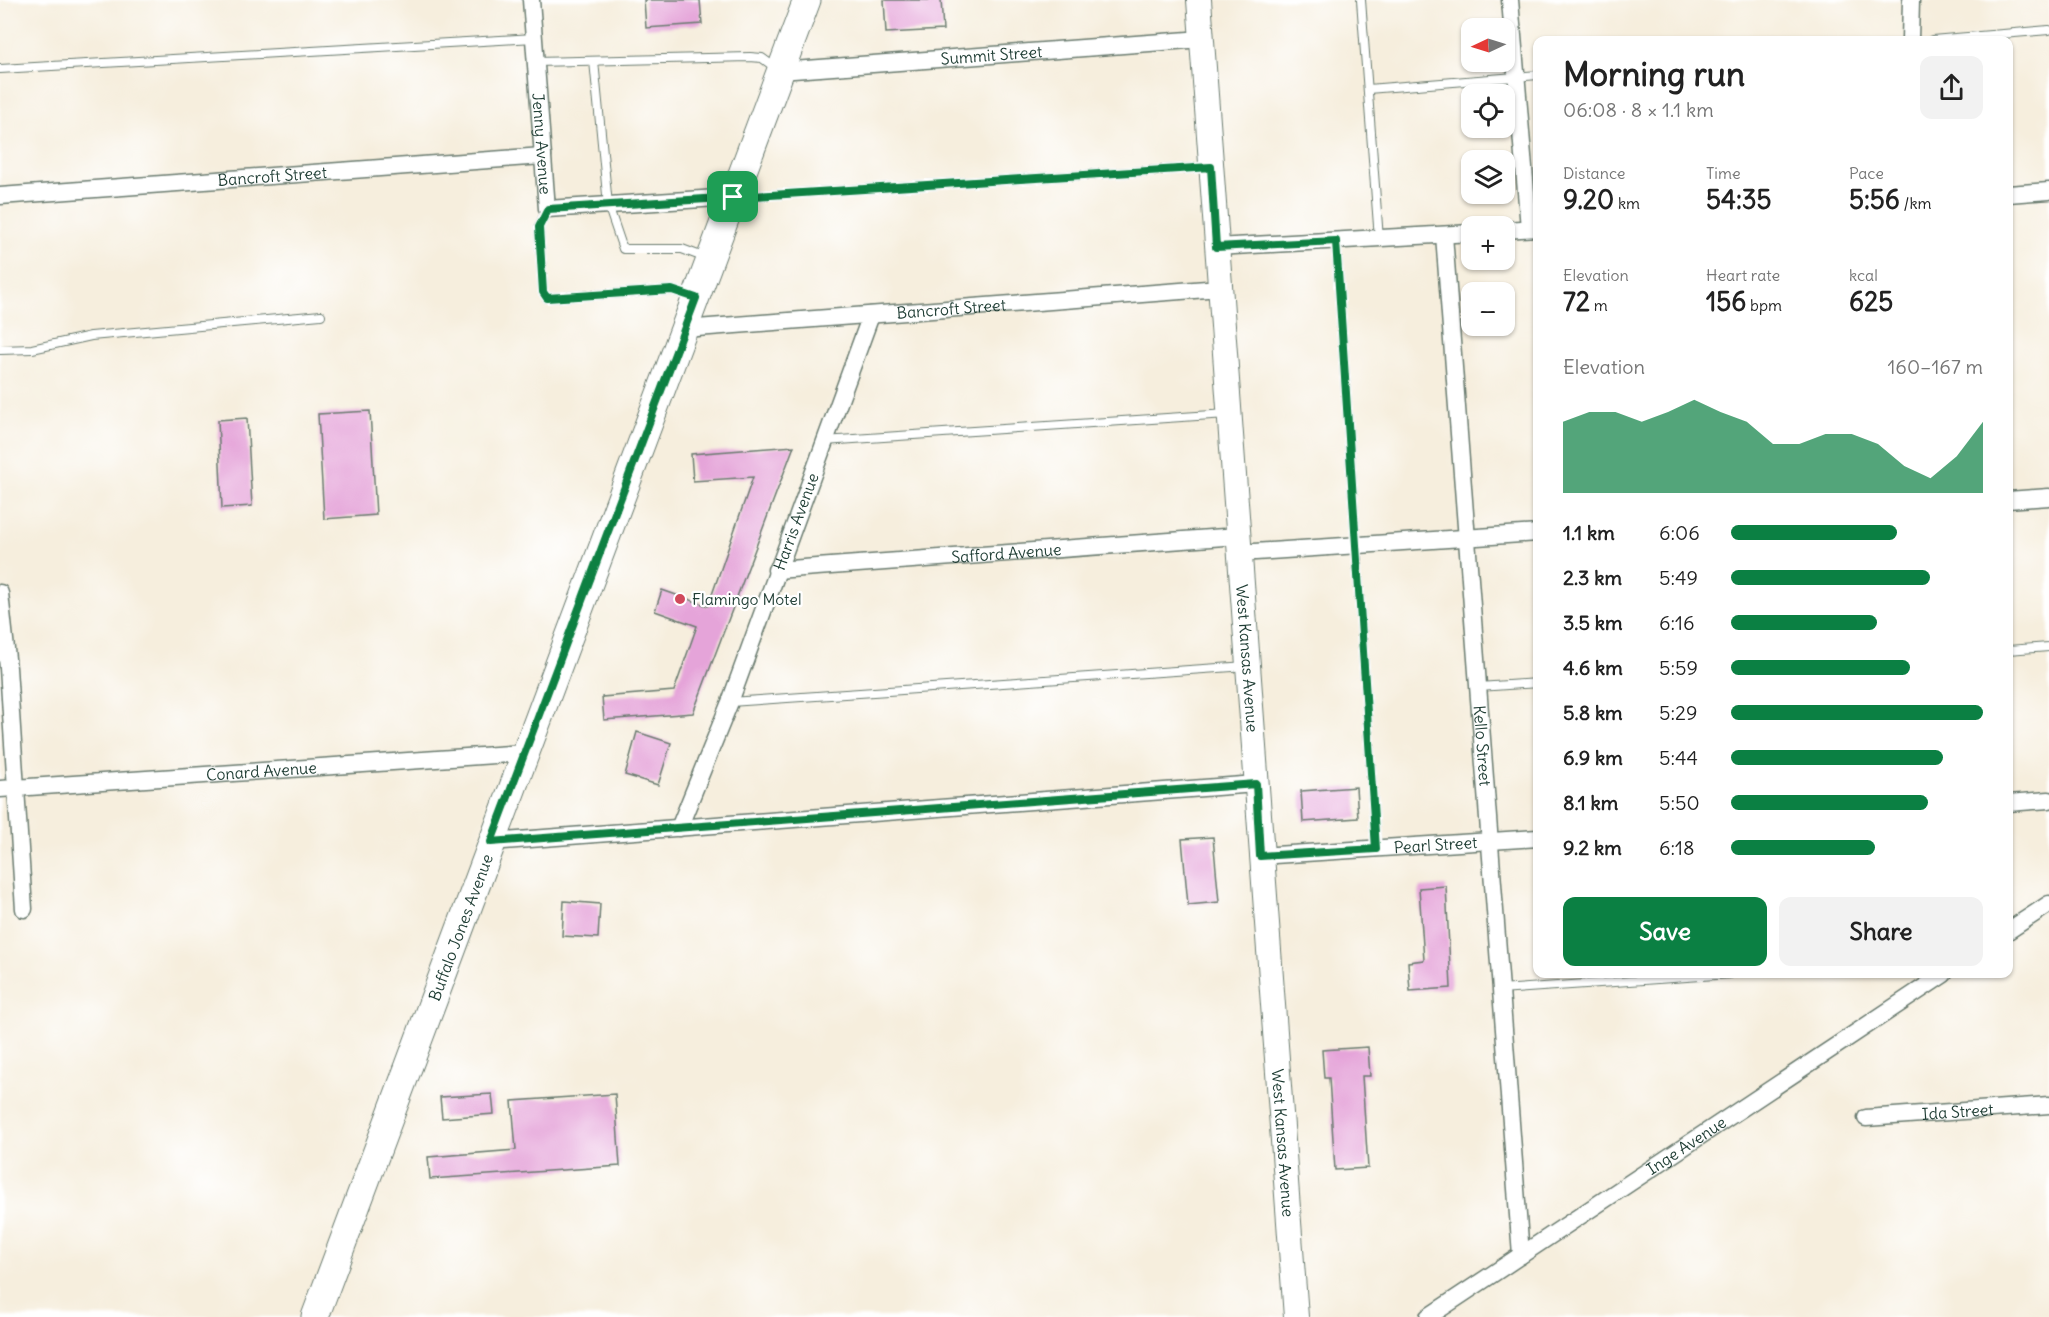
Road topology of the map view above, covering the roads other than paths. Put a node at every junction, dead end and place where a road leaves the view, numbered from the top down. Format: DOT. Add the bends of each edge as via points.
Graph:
graph roads {
  1 [pos="531,0"];
  2 [pos="807,0"];
  3 [pos="1199,0"];
  4 [pos="1361,0"];
  5 [pos="1510,0"];
  6 [pos="1911,0"];
  7 [pos="2049,30"];
  8 [pos="1910,36"];
  9 [pos="1979,36"];
  10 [pos="534,38"];
  11 [pos="1202,39"];
  12 [pos="594,61"];
  13 [pos="536,62"];
  14 [pos="0,69"];
  15 [pos="780,71"];
  16 [pos="1533,75"];
  17 [pos="1516,77"];
  18 [pos="1368,89"];
  19 [pos="543,156"];
  20 [pos="1211,167"];
  21 [pos="2049,191"];
  22 [pos="2013,194"];
  23 [pos="0,196"];
  24 [pos="733,197"];
  25 [pos="608,205"];
  26 [pos="548,209"];
  27 [pos="1533,228"];
  28 [pos="1515,229"];
  29 [pos="1461,234"];
  30 [pos="1444,235"];
  31 [pos="1379,239"];
  32 [pos="1336,241"];
  33 [pos="1216,247"];
  34 [pos="710,260"];
  35 [pos="1220,288"];
  36 [pos="696,298"];
  37 [pos="321,315"];
  38 [pos="871,315"];
  39 [pos="684,329"];
  40 [pos="0,350"];
  41 [pos="1229,414"];
  42 [pos="824,441"];
  43 [pos="2049,497"];
  44 [pos="2013,500"];
  45 [pos="1533,533"];
  46 [pos="1469,538"];
  47 [pos="1239,544"];
  48 [pos="1356,546"];
  49 [pos="776,570"];
  50 [pos="0,593"];
  51 [pos="2049,647"];
  52 [pos="2013,650"];
  53 [pos="1248,666"];
  54 [pos="4,668"];
  55 [pos="1533,683"];
  56 [pos="1479,687"];
  57 [pos="730,702"];
  58 [pos="524,753"];
  59 [pos="1256,784"];
  60 [pos="8,788"];
  61 [pos="2049,800"];
  62 [pos="2013,803"];
  63 [pos="679,828"];
  64 [pos="1533,838"];
  65 [pos="491,842"];
  66 [pos="1489,842"];
  67 [pos="1376,849"];
  68 [pos="1260,856"];
  69 [pos="2049,904"];
  70 [pos="24,909"];
  71 [pos="2013,928"];
  72 [pos="1672,978"];
  73 [pos="1938,978"];
  74 [pos="1500,990"];
  75 [pos="2049,1105"];
  76 [pos="1866,1118"];
  77 [pos="1521,1255"];
  78 [pos="315,1317"];
  79 [pos="1296,1317"];
  80 [pos="1428,1317"];
  1 -- 10 [label="street, Jenny Avenue"];
  2 -- 15 [label="main road, Buffalo Jones Avenue"];
  3 -- 11 [label="street, West Kansas Avenue"];
  4 -- 18 [label="lane"];
  5 -- 17 [label="street"];
  6 -- 8 [label="street"];
  7 -- 9 [label="lane"];
  10 -- 13 [label="street, Jenny Avenue"];
  10 -- 14 [label="lane"];
  11 -- 15 [label="street, Summit Street"];
  11 -- 20 [label="street, West Kansas Avenue"];
  12 -- 13 [label="lane"];
  12 -- 15 [label="lane" via="750,57 762,58"];
  12 -- 25 [label="lane"];
  13 -- 19 [label="street, Jenny Avenue"];
  15 -- 24 [label="main road, Buffalo Jones Avenue"];
  16 -- 17 [label="lane"];
  17 -- 18 [label="lane"];
  17 -- 27 [label="street"];
  18 -- 31 [label="lane"];
  19 -- 23 [label="street, Bancroft Street"];
  19 -- 26 [label="street, Jenny Avenue"];
  20 -- 24 [label="lane"];
  20 -- 33 [label="street, West Kansas Avenue"];
  21 -- 22 [label="street"];
  24 -- 25 [label="street, Jenny Avenue"];
  24 -- 34 [label="main road, Buffalo Jones Avenue"];
  25 -- 26 [label="street, Jenny Avenue"];
  25 -- 34 [label="lane" via="623,249 682,249"];
  26 -- 36 [label="lane" via="539,227 543,292 547,298 672,290"];
  27 -- 28 [label="street"];
  29 -- 30 [label="street"];
  30 -- 31 [label="street"];
  30 -- 46 [label="street, Kello Street"];
  31 -- 32 [label="street"];
  32 -- 33 [label="street"];
  32 -- 48 [label="lane"];
  33 -- 35 [label="street, West Kansas Avenue"];
  34 -- 36 [label="main road, Buffalo Jones Avenue"];
  35 -- 38 [label="street, Bancroft Street"];
  35 -- 41 [label="street, West Kansas Avenue"];
  36 -- 39 [label="main road, Buffalo Jones Avenue"];
  37 -- 40 [label="lane" via="91,336 32,349"];
  38 -- 39 [label="street, Bancroft Street"];
  38 -- 42 [label="street, Harris Avenue"];
  39 -- 58 [label="main road, Buffalo Jones Avenue"];
  41 -- 42 [label="lane"];
  41 -- 47 [label="street, West Kansas Avenue"];
  42 -- 49 [label="street, Harris Avenue"];
  43 -- 44 [label="street"];
  45 -- 46 [label="street, Safford Avenue"];
  46 -- 48 [label="street, Safford Avenue"];
  46 -- 56 [label="street, Kello Street"];
  47 -- 48 [label="street, Safford Avenue"];
  47 -- 49 [label="street, Safford Avenue"];
  47 -- 53 [label="street, West Kansas Avenue"];
  48 -- 67 [label="lane"];
  49 -- 57 [label="street, Harris Avenue"];
  50 -- 54 [label="street"];
  51 -- 52 [label="lane"];
  53 -- 57 [label="lane"];
  53 -- 59 [label="street, West Kansas Avenue"];
  54 -- 60 [label="street"];
  55 -- 56 [label="lane"];
  56 -- 66 [label="street, Kello Street"];
  57 -- 63 [label="street, Harris Avenue"];
  58 -- 60 [label="street, Conard Avenue"];
  58 -- 65 [label="main road, Buffalo Jones Avenue"];
  59 -- 63 [label="street"];
  59 -- 68 [label="street, West Kansas Avenue"];
  60 -- 70 [label="street"];
  61 -- 62 [label="street"];
  63 -- 65 [label="street"];
  64 -- 66 [label="street, Pearl Street"];
  65 -- 78 [label="main road, Buffalo Jones Avenue"];
  66 -- 67 [label="street, Pearl Street"];
  66 -- 74 [label="street, Kello Street"];
  67 -- 68 [label="street, Pearl Street"];
  68 -- 79 [label="street, West Kansas Avenue"];
  69 -- 71 [label="street"];
  72 -- 74 [label="lane"];
  73 -- 77 [label="street, Inge Avenue"];
  74 -- 77 [label="street, Kello Street"];
  75 -- 76 [label="street, Ida Street"];
  77 -- 80 [label="street, Inge Avenue"];
}
